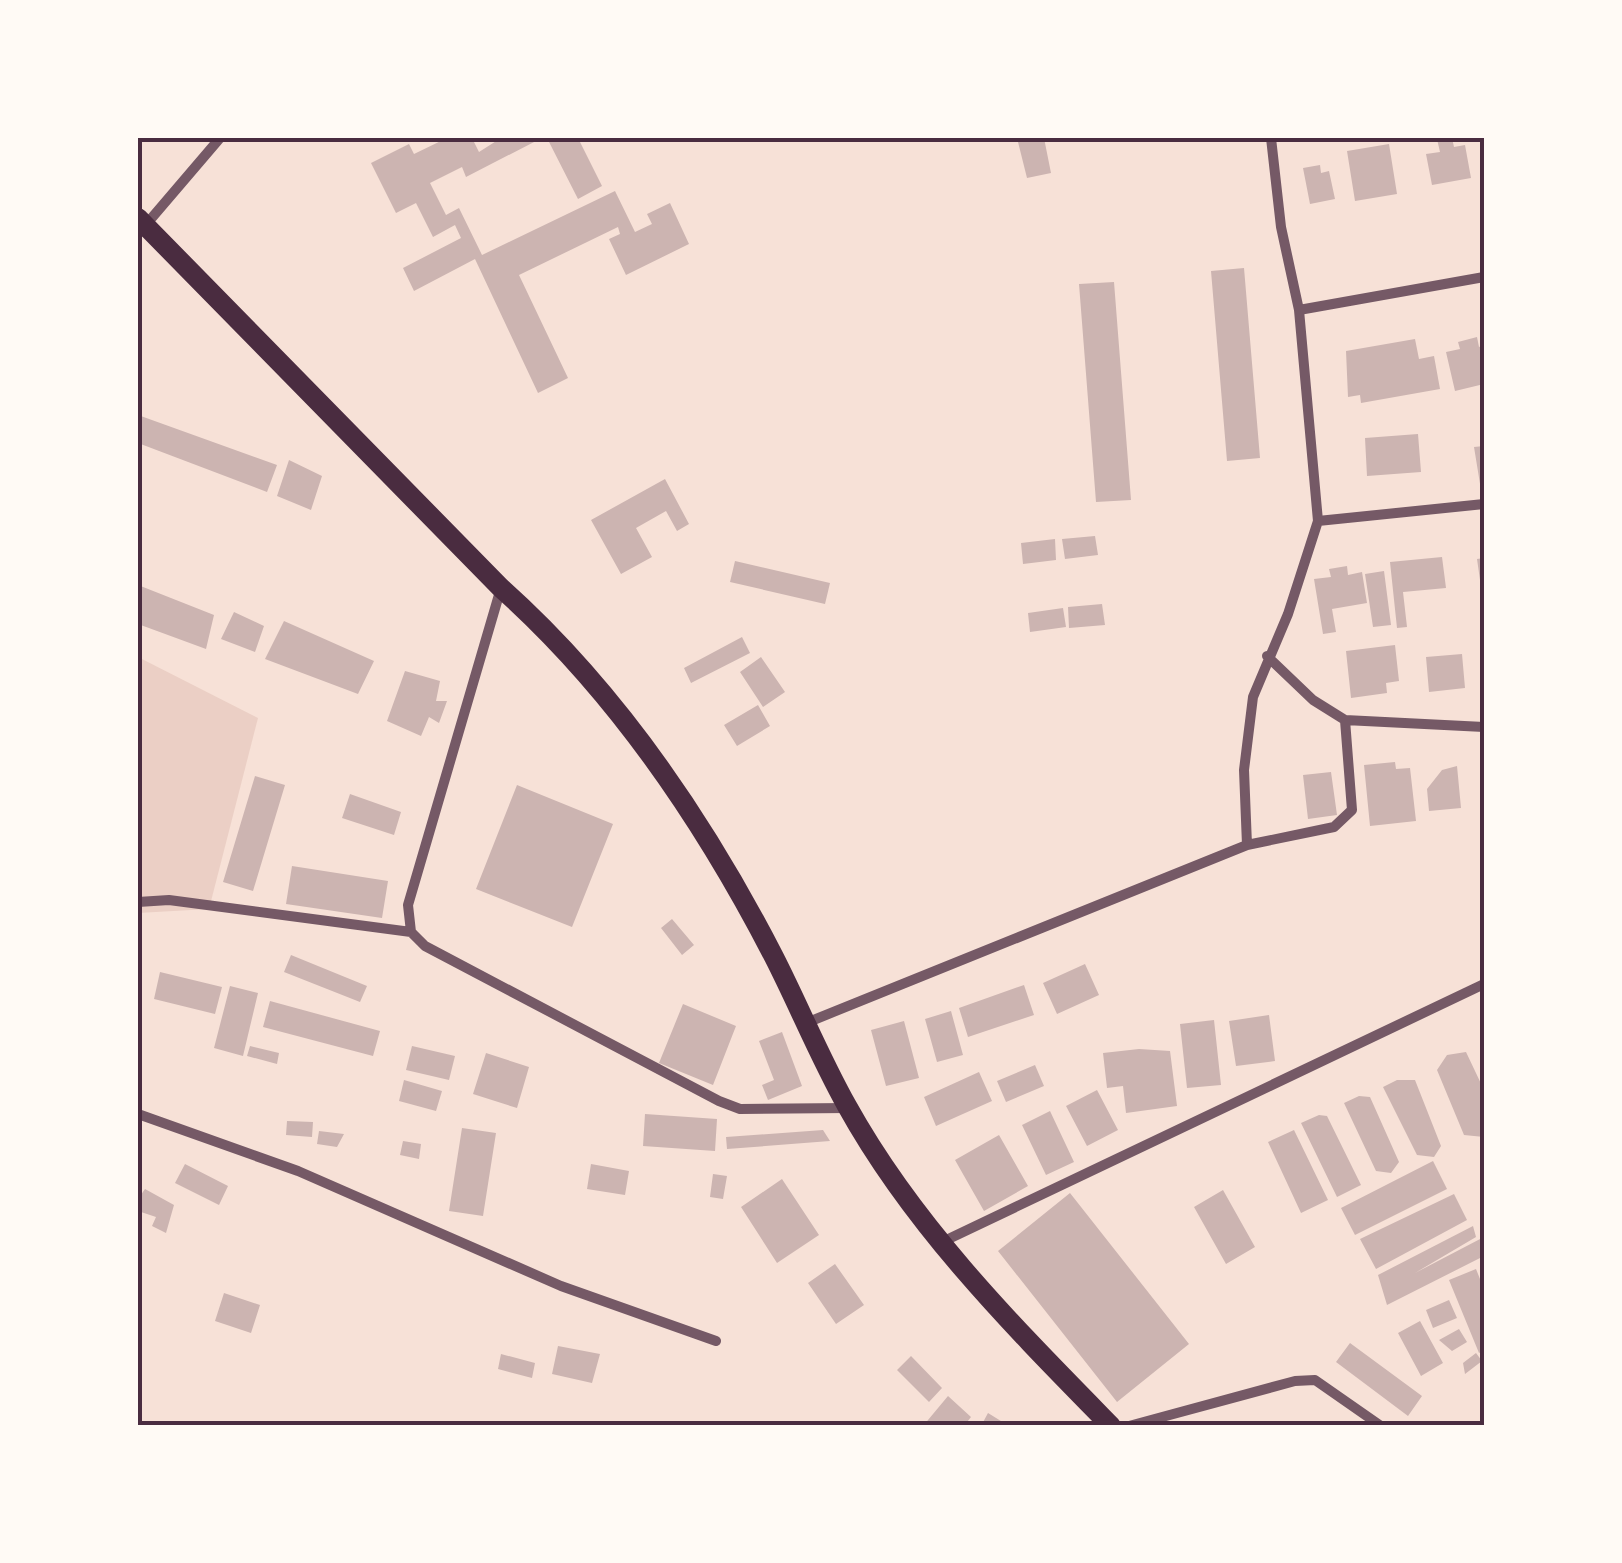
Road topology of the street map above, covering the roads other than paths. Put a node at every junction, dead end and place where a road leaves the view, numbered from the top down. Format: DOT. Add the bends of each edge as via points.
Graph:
graph roads {
  1 [pos="220,138"];
  2 [pos="1271,138"];
  3 [pos="140,226"];
  4 [pos="1484,277"];
  5 [pos="1299,310"];
  6 [pos="1484,504"];
  7 [pos="1318,521"];
  8 [pos="501,588"];
  9 [pos="1268,656"];
  10 [pos="1345,720"];
  11 [pos="1484,727"];
  12 [pos="1247,845"];
  13 [pos="138,902"];
  14 [pos="411,932"];
  15 [pos="1484,984"];
  16 [pos="806,1023"];
  17 [pos="848,1108"];
  18 [pos="138,1114"];
  19 [pos="939,1243"];
  20 [pos="716,1341"];
  21 [pos="1110,1426"];
  22 [pos="1129,1426"];
  23 [pos="1382,1426"];
  1 -- 3 [label="street"];
  2 -- 5 [label="street" via="1280,227"];
  3 -- 8 [label="main road"];
  4 -- 5 [label="street"];
  5 -- 7 [label="street"];
  6 -- 7 [label="street"];
  7 -- 9 [label="street"];
  8 -- 14 [label="street" via="408,906"];
  8 -- 16 [label="main road" via="557,638 678,794"];
  9 -- 10 [label="street" via="1313,700"];
  9 -- 12 [label="street" via="1253,697 1244,770"];
  10 -- 11 [label="street"];
  10 -- 12 [label="street" via="1352,810 1334,827"];
  12 -- 16 [label="street"];
  13 -- 14 [label="street" via="169,900"];
  14 -- 17 [label="street" via="425,946 719,1101 740,1109"];
  15 -- 19 [label="street"];
  16 -- 17 [label="main road"];
  17 -- 19 [label="main road"];
  18 -- 20 [label="street" via="298,1171 561,1286"];
  19 -- 21 [label="main road"];
  22 -- 23 [label="street" via="1296,1380 1314,1380"];
}
